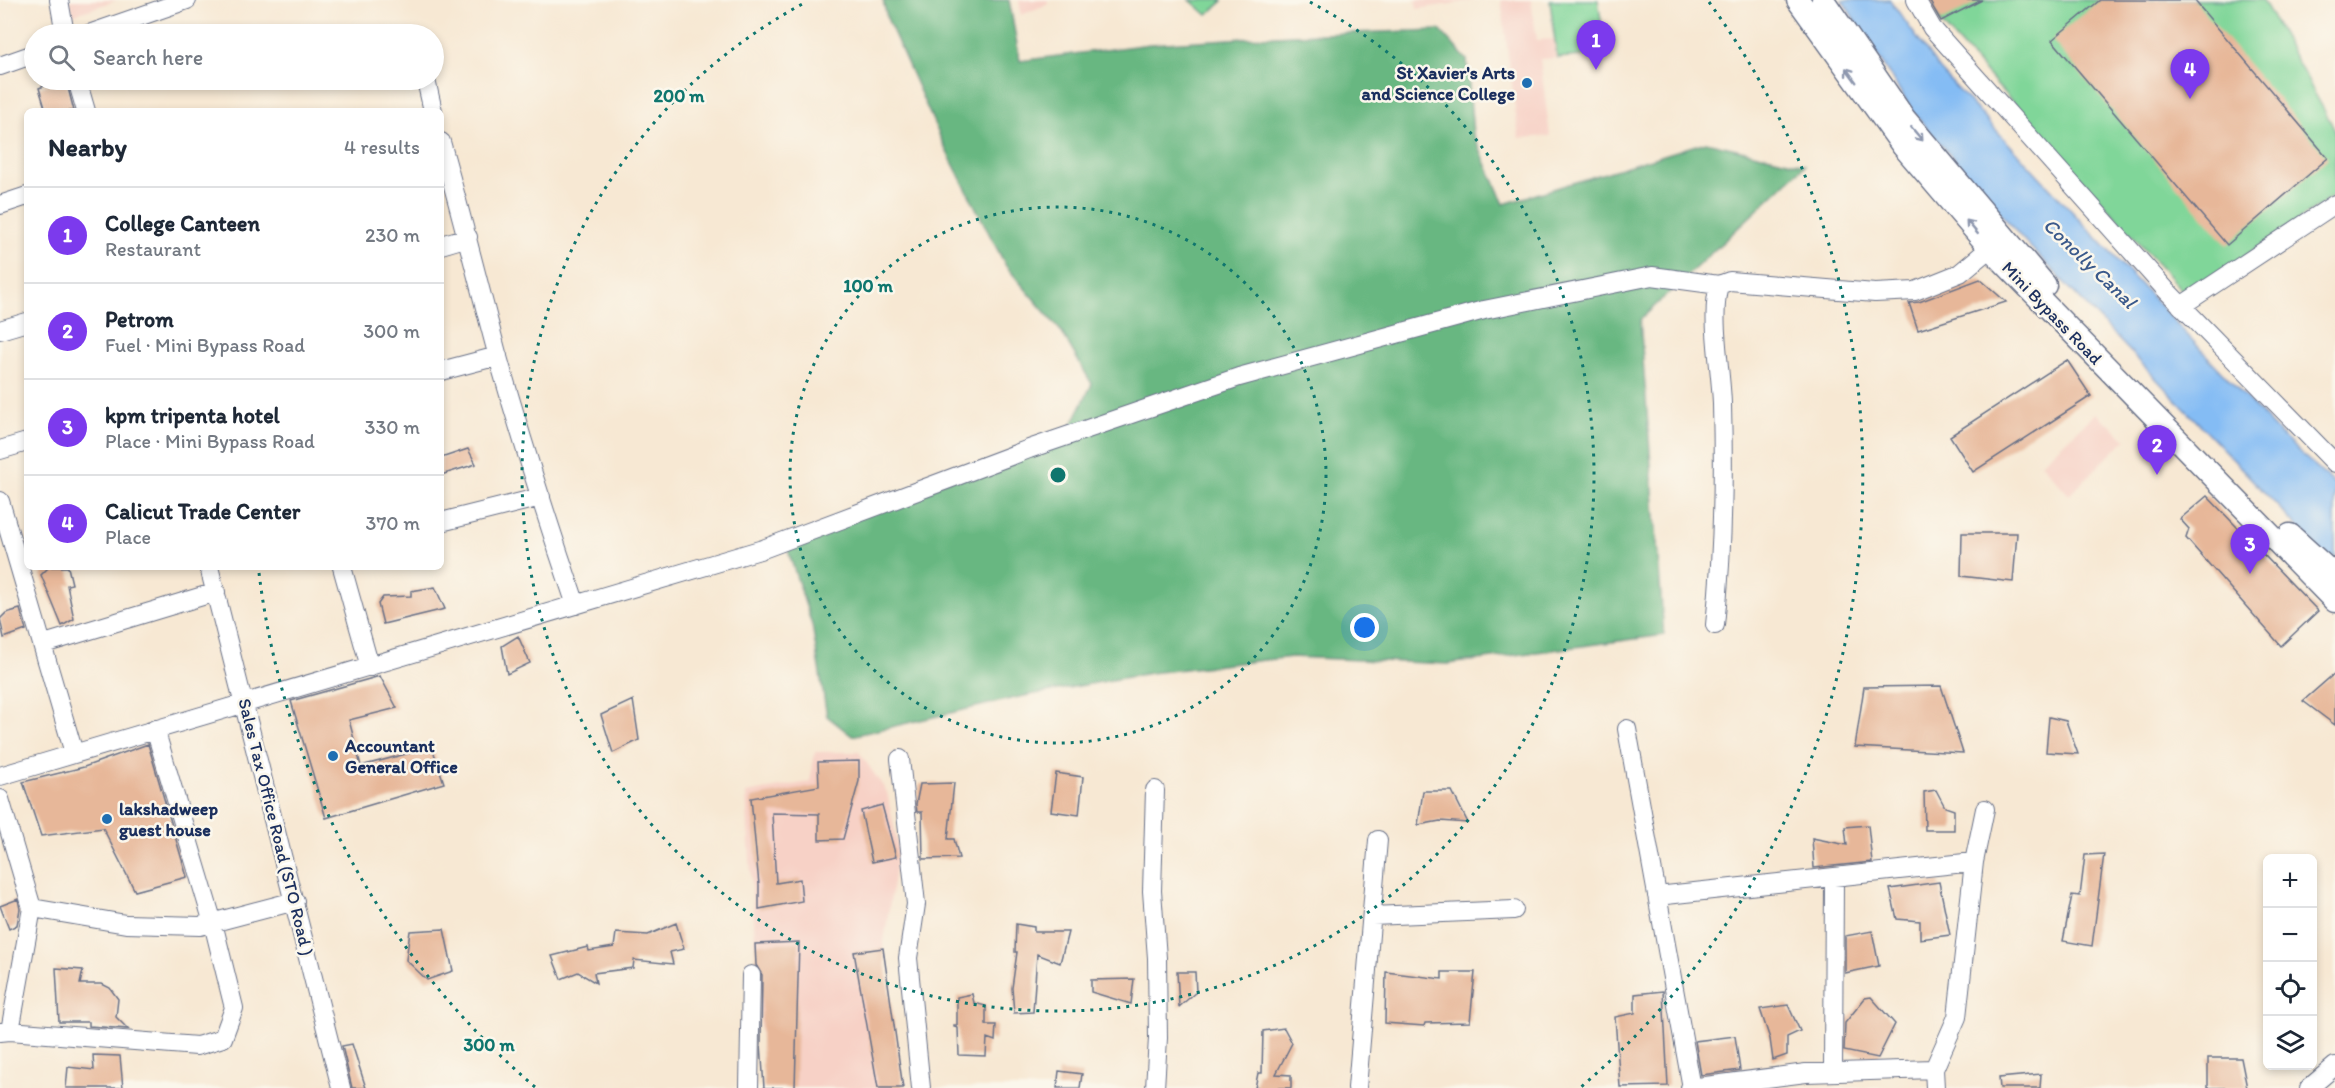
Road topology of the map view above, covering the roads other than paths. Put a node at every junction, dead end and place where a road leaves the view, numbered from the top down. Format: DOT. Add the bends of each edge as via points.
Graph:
graph roads {
  1 [pos="59,0"];
  2 [pos="188,0"];
  3 [pos="1798,0"];
  4 [pos="1822,0"];
  5 [pos="1916,0"];
  6 [pos="63,24"];
  7 [pos="118,24"];
  8 [pos="24,58"];
  9 [pos="0,66"];
  10 [pos="80,90"];
  11 [pos="428,90"];
  12 [pos="85,108"];
  13 [pos="432,108"];
  14 [pos="444,153"];
  15 [pos="24,196"];
  16 [pos="2335,204"];
  17 [pos="0,205"];
  18 [pos="468,237"];
  19 [pos="444,244"];
  20 [pos="1990,248"];
  21 [pos="1719,285"];
  22 [pos="2181,306"];
  23 [pos="24,323"];
  24 [pos="0,330"];
  25 [pos="498,356"];
  26 [pos="444,370"];
  27 [pos="24,443"];
  28 [pos="0,450"];
  29 [pos="2335,463"];
  30 [pos="541,497"];
  31 [pos="0,501"];
  32 [pos="444,521"];
  33 [pos="20,537"];
  34 [pos="24,555"];
  35 [pos="27,570"];
  36 [pos="210,570"];
  37 [pos="343,570"];
  38 [pos="2335,576"];
  39 [pos="216,592"];
  40 [pos="2335,601"];
  41 [pos="576,605"];
  42 [pos="1715,625"];
  43 [pos="44,644"];
  44 [pos="370,667"];
  45 [pos="245,704"];
  46 [pos="155,729"];
  47 [pos="1627,729"];
  48 [pos="74,753"];
  49 [pos="900,759"];
  50 [pos="0,776"];
  51 [pos="1155,790"];
  52 [pos="0,799"];
  53 [pos="1985,809"];
  54 [pos="1378,840"];
  55 [pos="1974,862"];
  56 [pos="1834,877"];
  57 [pos="1657,896"];
  58 [pos="295,902"];
  59 [pos="32,908"];
  60 [pos="1514,910"];
  61 [pos="1372,916"];
  62 [pos="213,922"];
  63 [pos="751,975"];
  64 [pos="5,1032"];
  65 [pos="2335,1066"];
  66 [pos="1934,1069"];
  67 [pos="1833,1072"];
  68 [pos="341,1088"];
  69 [pos="749,1088"];
  70 [pos="921,1088"];
  71 [pos="1155,1088"];
  72 [pos="1357,1088"];
  73 [pos="1691,1088"];
  74 [pos="1935,1088"];
  75 [pos="2309,1088"];
  1 -- 6 [label="street"];
  2 -- 7 [label="street"];
  20 -- 3 [label="main road, Mini Bypass Road, one-way" via="1903,146"];
  4 -- 38 [label="main road, Mini Bypass Road, one-way" via="1904,118 2027,265 2125,375 2249,498"];
  5 -- 22 [label="street" via="1932,28"];
  8 -- 9 [label="street"];
  10 -- 12 [label="street"];
  11 -- 13 [label="street"];
  14 -- 18 [label="street"];
  15 -- 17 [label="street"];
  16 -- 22 [label="street"];
  18 -- 19 [label="street"];
  18 -- 25 [label="street"];
  20 -- 21 [label="street" via="1960,273 1915,291 1875,294 1730,281"];
  20 -- 40 [label="main road, Mini Bypass Road"];
  21 -- 41 [label="street" via="1652,276 1484,310 1239,377 1029,449 763,549"];
  21 -- 42 [label="street" via="1716,307 1724,489"];
  22 -- 29 [label="street"];
  23 -- 24 [label="street"];
  25 -- 26 [label="street"];
  25 -- 30 [label="street"];
  27 -- 28 [label="street"];
  30 -- 32 [label="street"];
  30 -- 41 [label="street"];
  31 -- 33 [label="street"];
  33 -- 34 [label="street"];
  35 -- 43 [label="street"];
  36 -- 39 [label="street, Sales Tax Office Road (STO Road )"];
  37 -- 44 [label="street"];
  39 -- 43 [label="street"];
  39 -- 45 [label="street, Sales Tax Office Road (STO Road )"];
  41 -- 44 [label="street"];
  43 -- 48 [label="street"];
  44 -- 45 [label="street"];
  45 -- 46 [label="street"];
  45 -- 58 [label="street, Sales Tax Office Road (STO Road )"];
  46 -- 48 [label="street"];
  46 -- 62 [label="street"];
  47 -- 57 [label="street"];
  48 -- 50 [label="street"];
  49 -- 70 [label="street" via="916,904 908,958"];
  51 -- 71 [label="street"];
  52 -- 59 [label="street"];
  53 -- 55 [label="street"];
  54 -- 61 [label="street"];
  55 -- 56 [label="street"];
  55 -- 66 [label="street" via="1957,1017"];
  56 -- 57 [label="street"];
  56 -- 67 [label="street"];
  57 -- 73 [label="street"];
  58 -- 62 [label="street"];
  58 -- 68 [label="street, Sales Tax Office Road (STO Road )"];
  59 -- 62 [label="street" via="126,924 200,926"];
  59 -- 64 [label="street"];
  60 -- 61 [label="street"];
  61 -- 72 [label="street"];
  62 -- 64 [label="street" via="234,1008 223,1038 197,1046"];
  63 -- 69 [label="street"];
  65 -- 75 [label="street"];
  66 -- 67 [label="street"];
  66 -- 74 [label="street"];
  67 -- 73 [label="street"];
}
